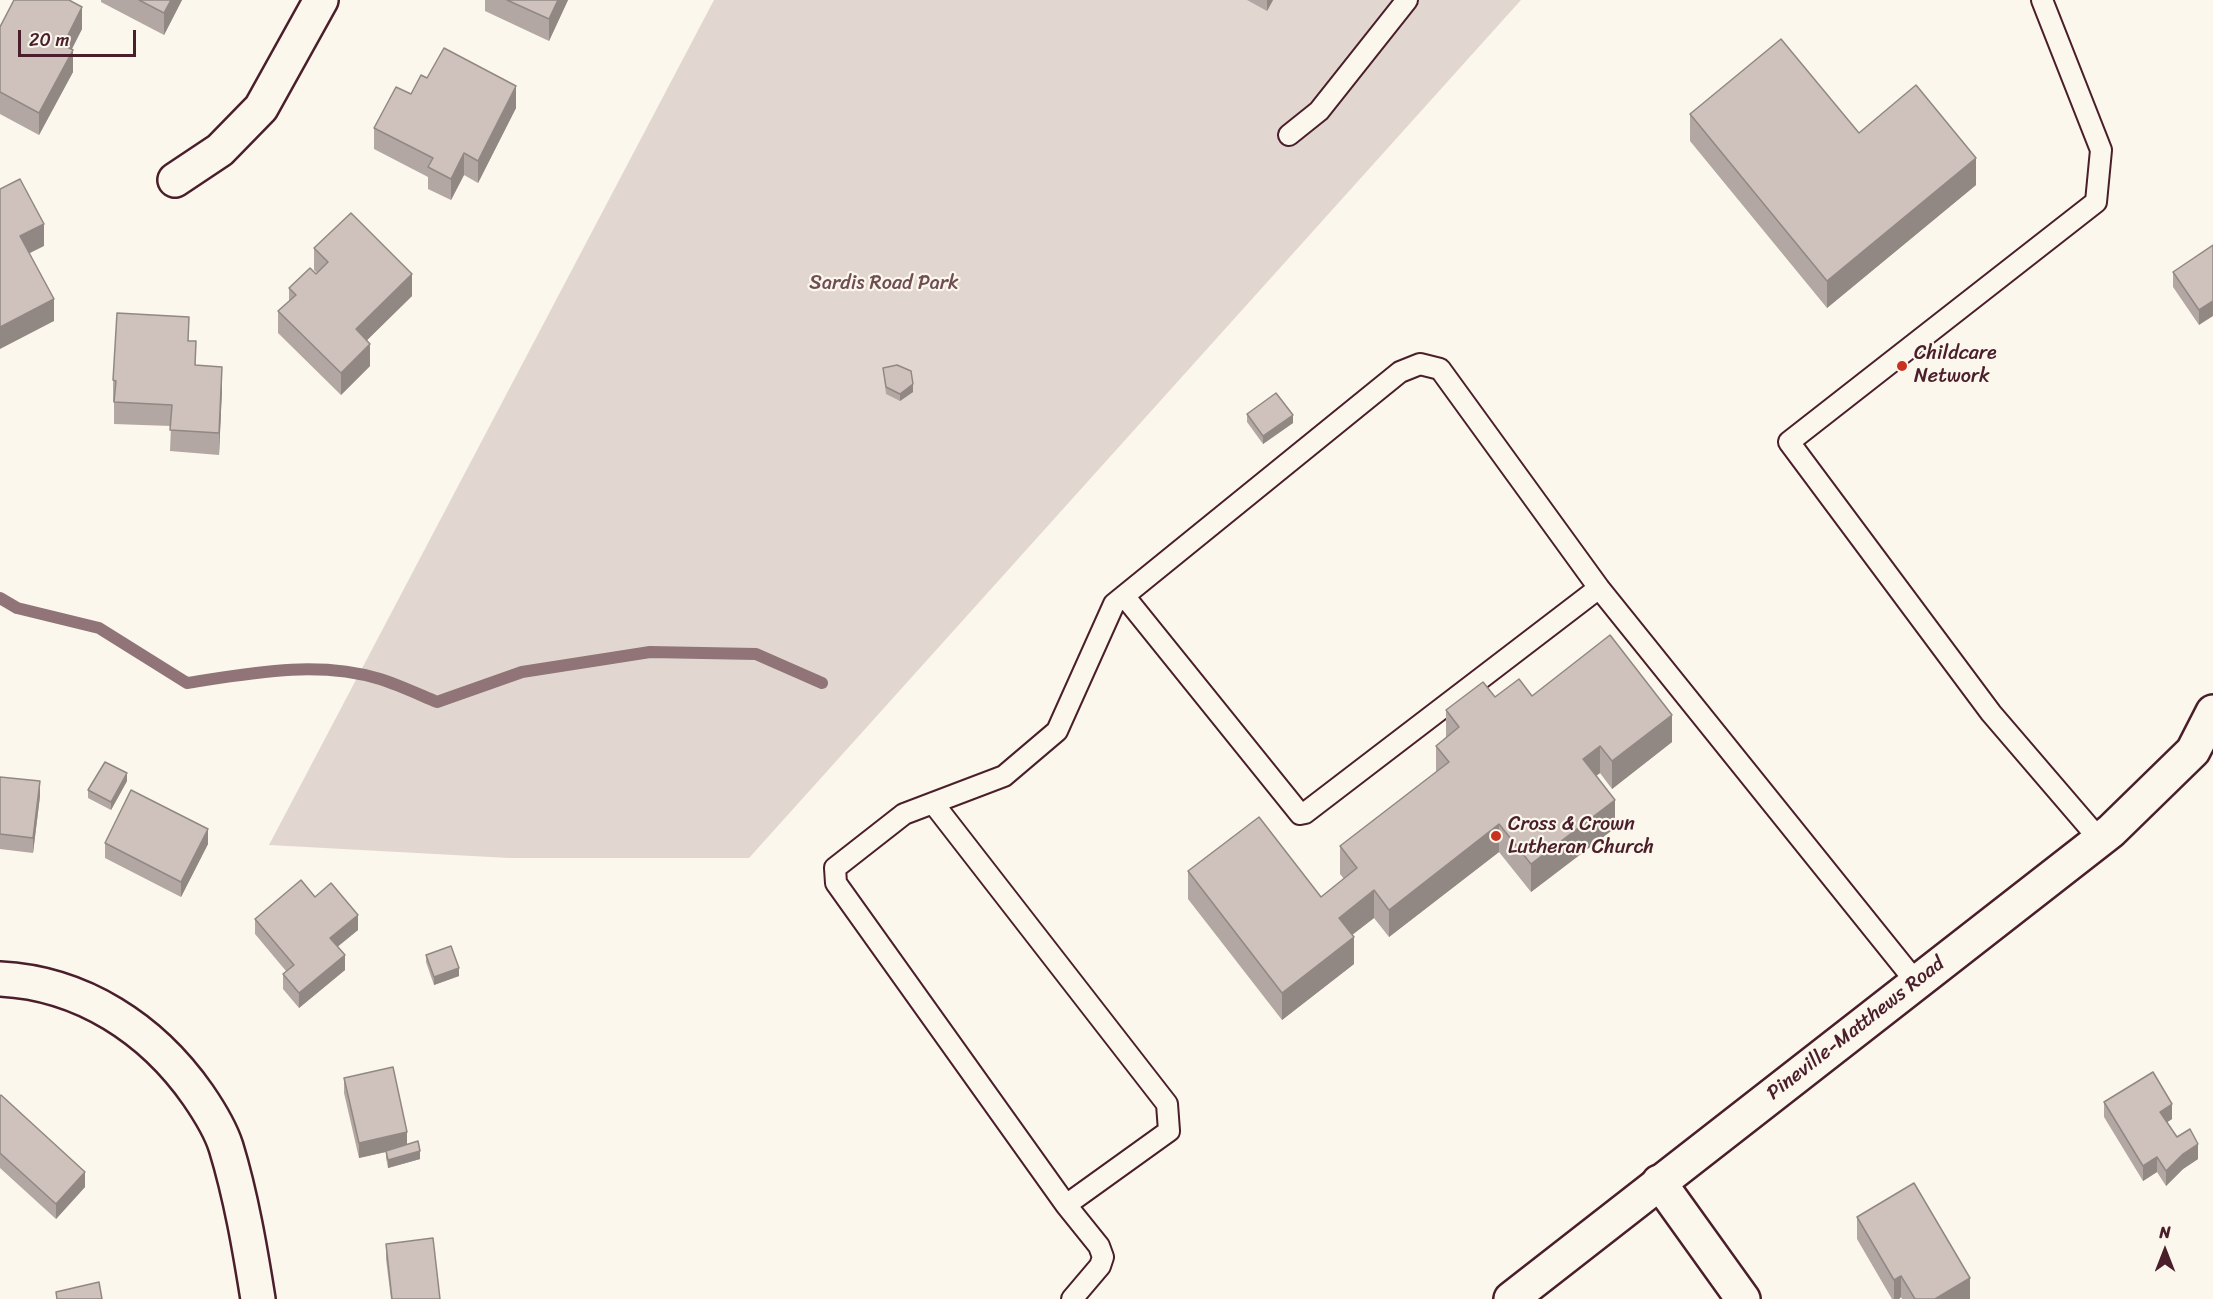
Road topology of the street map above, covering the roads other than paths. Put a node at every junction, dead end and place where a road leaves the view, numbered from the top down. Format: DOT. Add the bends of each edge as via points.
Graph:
graph roads {
  1 [pos="321,0"];
  2 [pos="1407,0"];
  3 [pos="2042,0"];
  4 [pos="1289,135"];
  5 [pos="175,180"];
  6 [pos="1599,588"];
  7 [pos="1125,597"];
  8 [pos="2213,712"];
  9 [pos="2203,750"];
  10 [pos="933,803"];
  11 [pos="2100,840"];
  12 [pos="0,979"];
  13 [pos="1916,982"];
  14 [pos="1659,1182"];
  15 [pos="1066,1205"];
  16 [pos="258,1299"];
  17 [pos="1071,1299"];
  18 [pos="1511,1299"];
  19 [pos="1743,1299"];
  1 -- 5 [label="main road" via="261,108 220,150"];
  2 -- 4 [label="lane" via="1319,111"];
  3 -- 11 [label="lane" via="2100,150 2096,202 1789,442 1991,713"];
  6 -- 7 [label="lane" via="1300,814"];
  6 -- 7 [label="lane" via="1440,369 1420,364 1400,372"];
  6 -- 13 [label="lane"];
  7 -- 10 [label="lane" via="1114,604 1057,730 1004,777"];
  8 -- 9 [label="main road, Pineville-Matthews Road"];
  9 -- 11 [label="main road, Pineville-Matthews Road"];
  10 -- 15 [label="lane" via="904,814 835,868 836,883"];
  10 -- 15 [label="lane" via="1167,1104 1169,1131"];
  11 -- 13 [label="main road, Pineville-Matthews Road"];
  12 -- 16 [label="main road" via="21,980 95,1004 158,1046 184,1076 209,1112 225,1146"];
  13 -- 14 [label="main road, Pineville-Matthews Road"];
  14 -- 18 [label="main road, Pineville-Matthews Road"];
  14 -- 19 [label="main road"];
  15 -- 17 [label="lane" via="1099,1246 1103,1257 1100,1266"];
}
